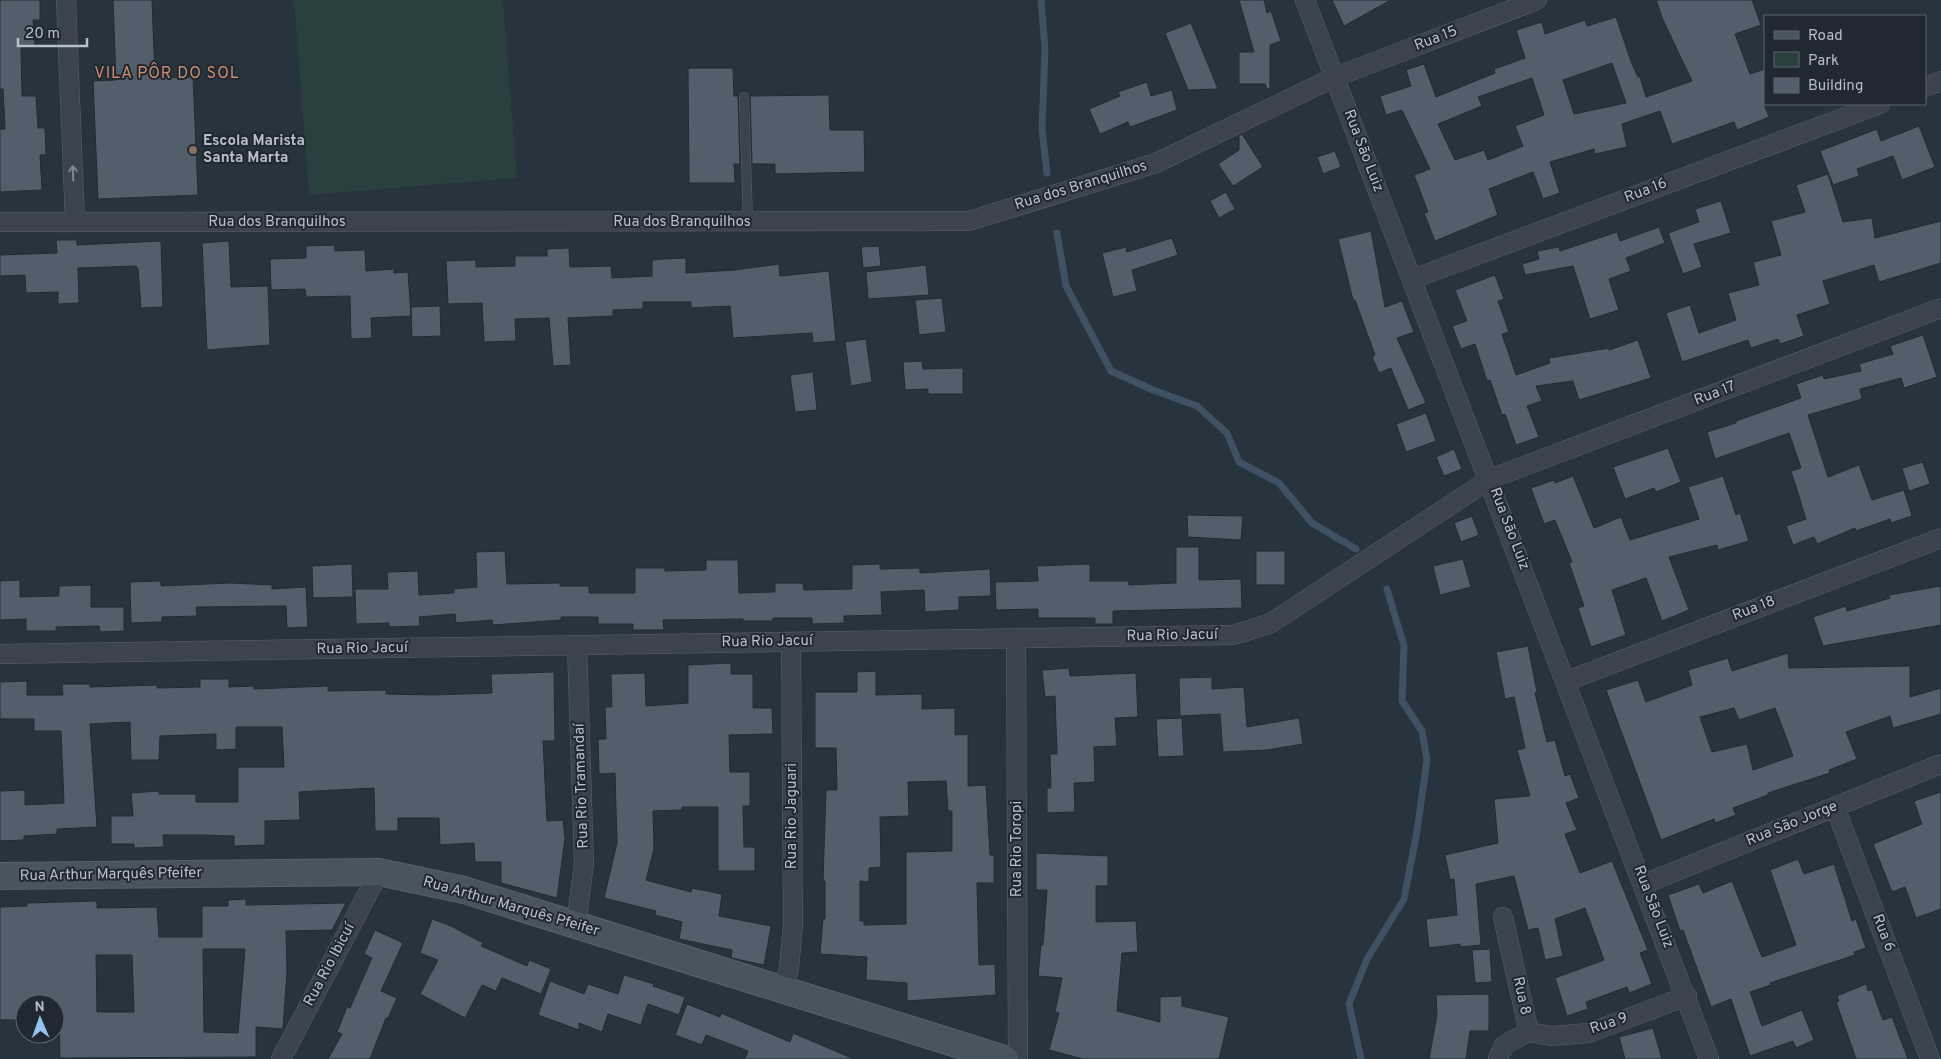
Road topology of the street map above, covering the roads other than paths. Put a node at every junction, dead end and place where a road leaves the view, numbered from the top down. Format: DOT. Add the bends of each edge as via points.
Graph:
graph roads {
  1 [pos="66,0"];
  2 [pos="1305,0"];
  3 [pos="1537,0"];
  4 [pos="1335,77"];
  5 [pos="1941,81"];
  6 [pos="1926,87"];
  7 [pos="744,97"];
  8 [pos="1877,105"];
  9 [pos="0,222"];
  10 [pos="75,222"];
  11 [pos="748,222"];
  12 [pos="1413,279"];
  13 [pos="1941,308"];
  14 [pos="1490,479"];
  15 [pos="1941,538"];
  16 [pos="1016,638"];
  17 [pos="791,642"];
  18 [pos="577,645"];
  19 [pos="0,654"];
  20 [pos="1566,681"];
  21 [pos="1941,764"];
  22 [pos="1835,807"];
  23 [pos="379,872"];
  24 [pos="0,876"];
  25 [pos="1644,884"];
  26 [pos="1504,917"];
  27 [pos="576,925"];
  28 [pos="783,990"];
  29 [pos="1687,996"];
  30 [pos="1529,1032"];
  31 [pos="281,1059"];
  32 [pos="1005,1059"];
  33 [pos="1018,1059"];
  34 [pos="1498,1059"];
  35 [pos="1709,1059"];
  36 [pos="1930,1059"];
  10 -- 1 [label="street, one-way"];
  2 -- 4 [label="street, Rua São Luiz"];
  3 -- 4 [label="street, Rua 15"];
  4 -- 11 [label="street, Rua dos Branquilhos" via="1156,163 969,221"];
  4 -- 12 [label="street, Rua São Luiz"];
  5 -- 6 [label="street"];
  7 -- 11 [label="lane"];
  8 -- 12 [label="street, Rua 16"];
  9 -- 10 [label="street, Rua dos Branquilhos"];
  10 -- 11 [label="street, Rua dos Branquilhos"];
  12 -- 14 [label="street, Rua São Luiz"];
  13 -- 14 [label="street, Rua 17"];
  14 -- 16 [label="street, Rua Rio Jacuí" via="1271,623 1234,635"];
  14 -- 20 [label="street, Rua São Luiz"];
  15 -- 20 [label="street, Rua 18"];
  16 -- 17 [label="street, Rua Rio Jacuí"];
  16 -- 33 [label="street, Rua Rio Toropi"];
  17 -- 18 [label="street, Rua Rio Jacuí"];
  17 -- 28 [label="street, Rua Rio Jaguari" via="793,924 789,968"];
  18 -- 19 [label="street, Rua Rio Jacuí"];
  18 -- 27 [label="street, Rua Rio Tramandaí" via="584,863"];
  20 -- 25 [label="street, Rua São Luiz"];
  21 -- 22 [label="street, Rua São Jorge"];
  22 -- 25 [label="street, Rua São Jorge"];
  22 -- 36 [label="street, Rua 6"];
  23 -- 24 [label="street, Rua Arthur Marquês Pfeifer"];
  23 -- 27 [label="street, Rua Arthur Marquês Pfeifer" via="464,890"];
  23 -- 31 [label="street, Rua Rio Ibicuí"];
  25 -- 29 [label="street, Rua São Luiz"];
  26 -- 30 [label="street, Rua 8"];
  27 -- 28 [label="street, Rua Arthur Marquês Pfeifer"];
  28 -- 32 [label="street, Rua Arthur Marquês Pfeifer"];
  29 -- 30 [label="street, Rua 9" via="1588,1033 1551,1036"];
  29 -- 35 [label="street, Rua São Luiz"];
  30 -- 34 [label="street, Rua 8" via="1504,1045"];
}
